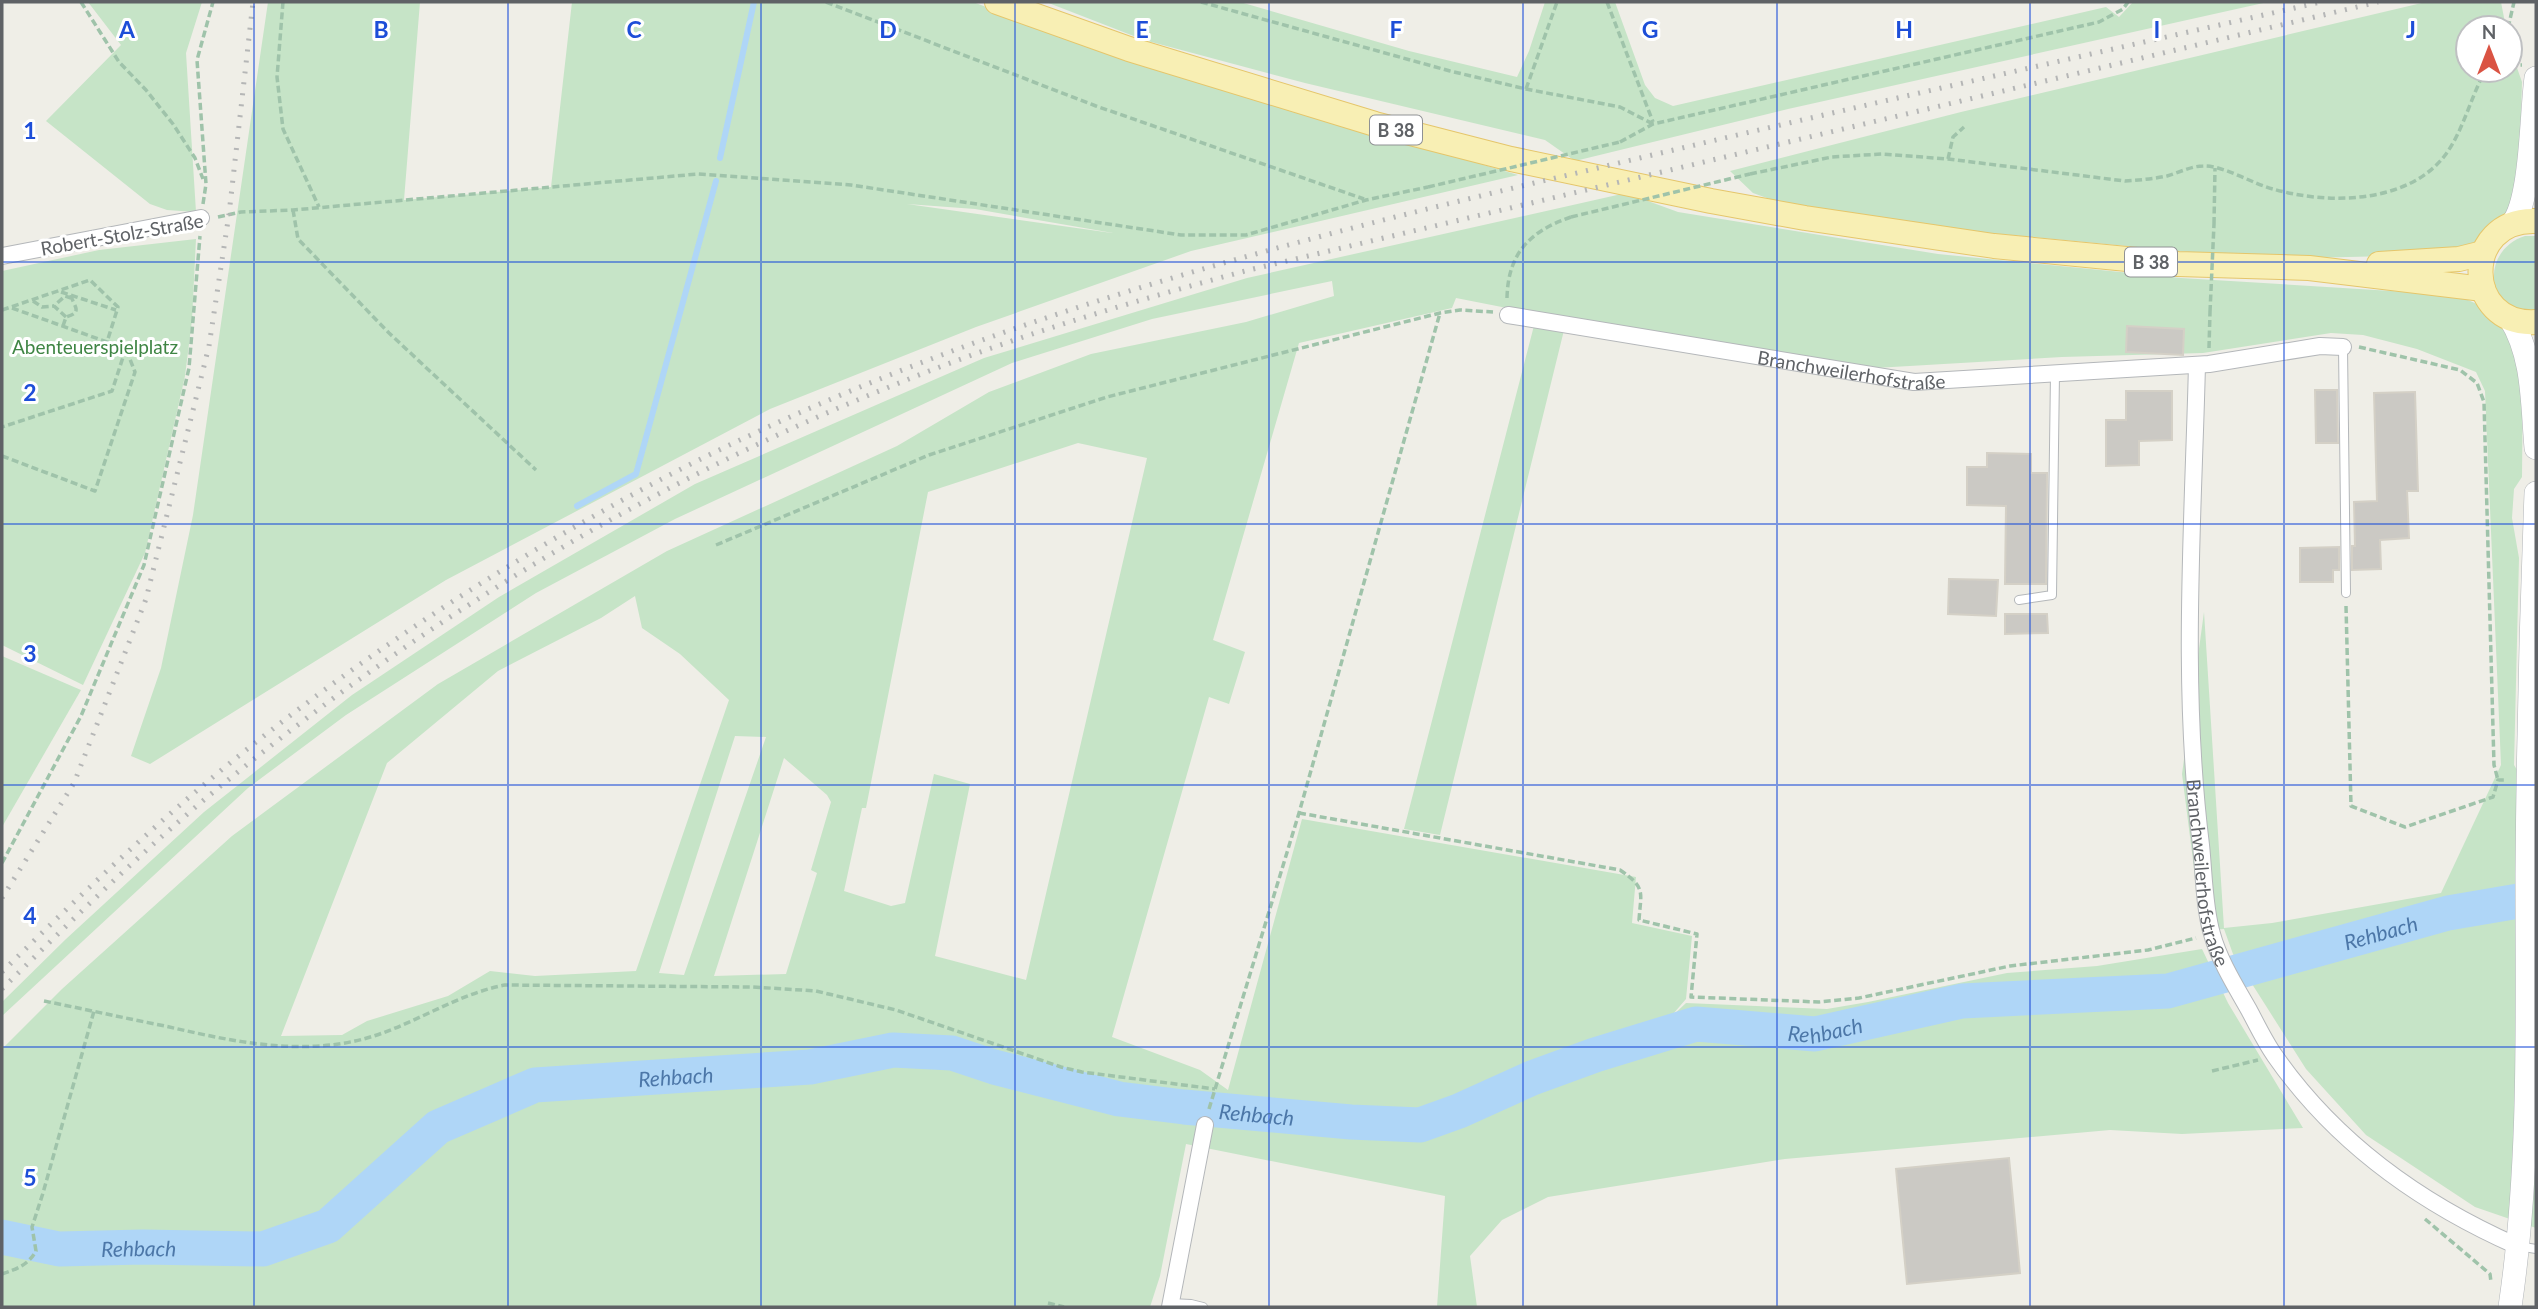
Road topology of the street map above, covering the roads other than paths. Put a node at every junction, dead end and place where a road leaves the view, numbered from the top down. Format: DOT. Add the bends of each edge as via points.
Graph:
graph roads {
  1 [pos="997,2"];
  2 [pos="2536,78"];
  3 [pos="201,218"];
  4 [pos="2536,221"];
  5 [pos="2511,225"];
  6 [pos="2483,253"];
  7 [pos="2,256"];
  8 [pos="2309,268"];
  9 [pos="2483,289"];
  10 [pos="1508,315"];
  11 [pos="2510,318"];
  12 [pos="2536,323"];
  13 [pos="2343,347"];
  14 [pos="2203,364"];
  15 [pos="2055,373"];
  16 [pos="2536,448"];
  17 [pos="2536,493"];
  18 [pos="2346,593"];
  19 [pos="2019,600"];
  20 [pos="1205,1125"];
  21 [pos="2527,1247"];
  22 [pos="2511,1301"];
  23 [pos="1170,1305"];
  24 [pos="1203,1307"];
  1 -- 8 [label="main road, B 38" via="1129,49 1375,124 1511,159 1711,201 1994,246 2178,264"];
  2 -- 5 [label="street" via="2525,191"];
  3 -- 7 [label="street, Robert-Stolz-Straße"];
  4 -- 5 [label="main road"];
  5 -- 6 [label="main road" via="2496,234"];
  6 -- 8 [label="main road, B 38" via="2459,259"];
  6 -- 9 [label="main road"];
  8 -- 9 [label="main road, B 38"];
  9 -- 11 [label="main road" via="2494,306"];
  10 -- 15 [label="street, Branchweilerhofstraße" via="1914,382"];
  11 -- 12 [label="main road"];
  11 -- 16 [label="street" via="2526,352"];
  13 -- 14 [label="street, Branchweilerhofstraße" via="2320,346"];
  13 -- 18 [label="lane"];
  14 -- 15 [label="street, Branchweilerhofstraße"];
  14 -- 21 [label="street, Branchweilerhofstraße" via="2189,699 2193,786 2212,934 2275,1056 2337,1129 2392,1176 2434,1203 2486,1232"];
  15 -- 19 [label="lane" via="2052,595"];
  17 -- 21 [label="street" via="2528,780"];
  20 -- 23 [label="street"];
  21 -- 22 [label="street"];
  23 -- 24 [label="lane"];
}
